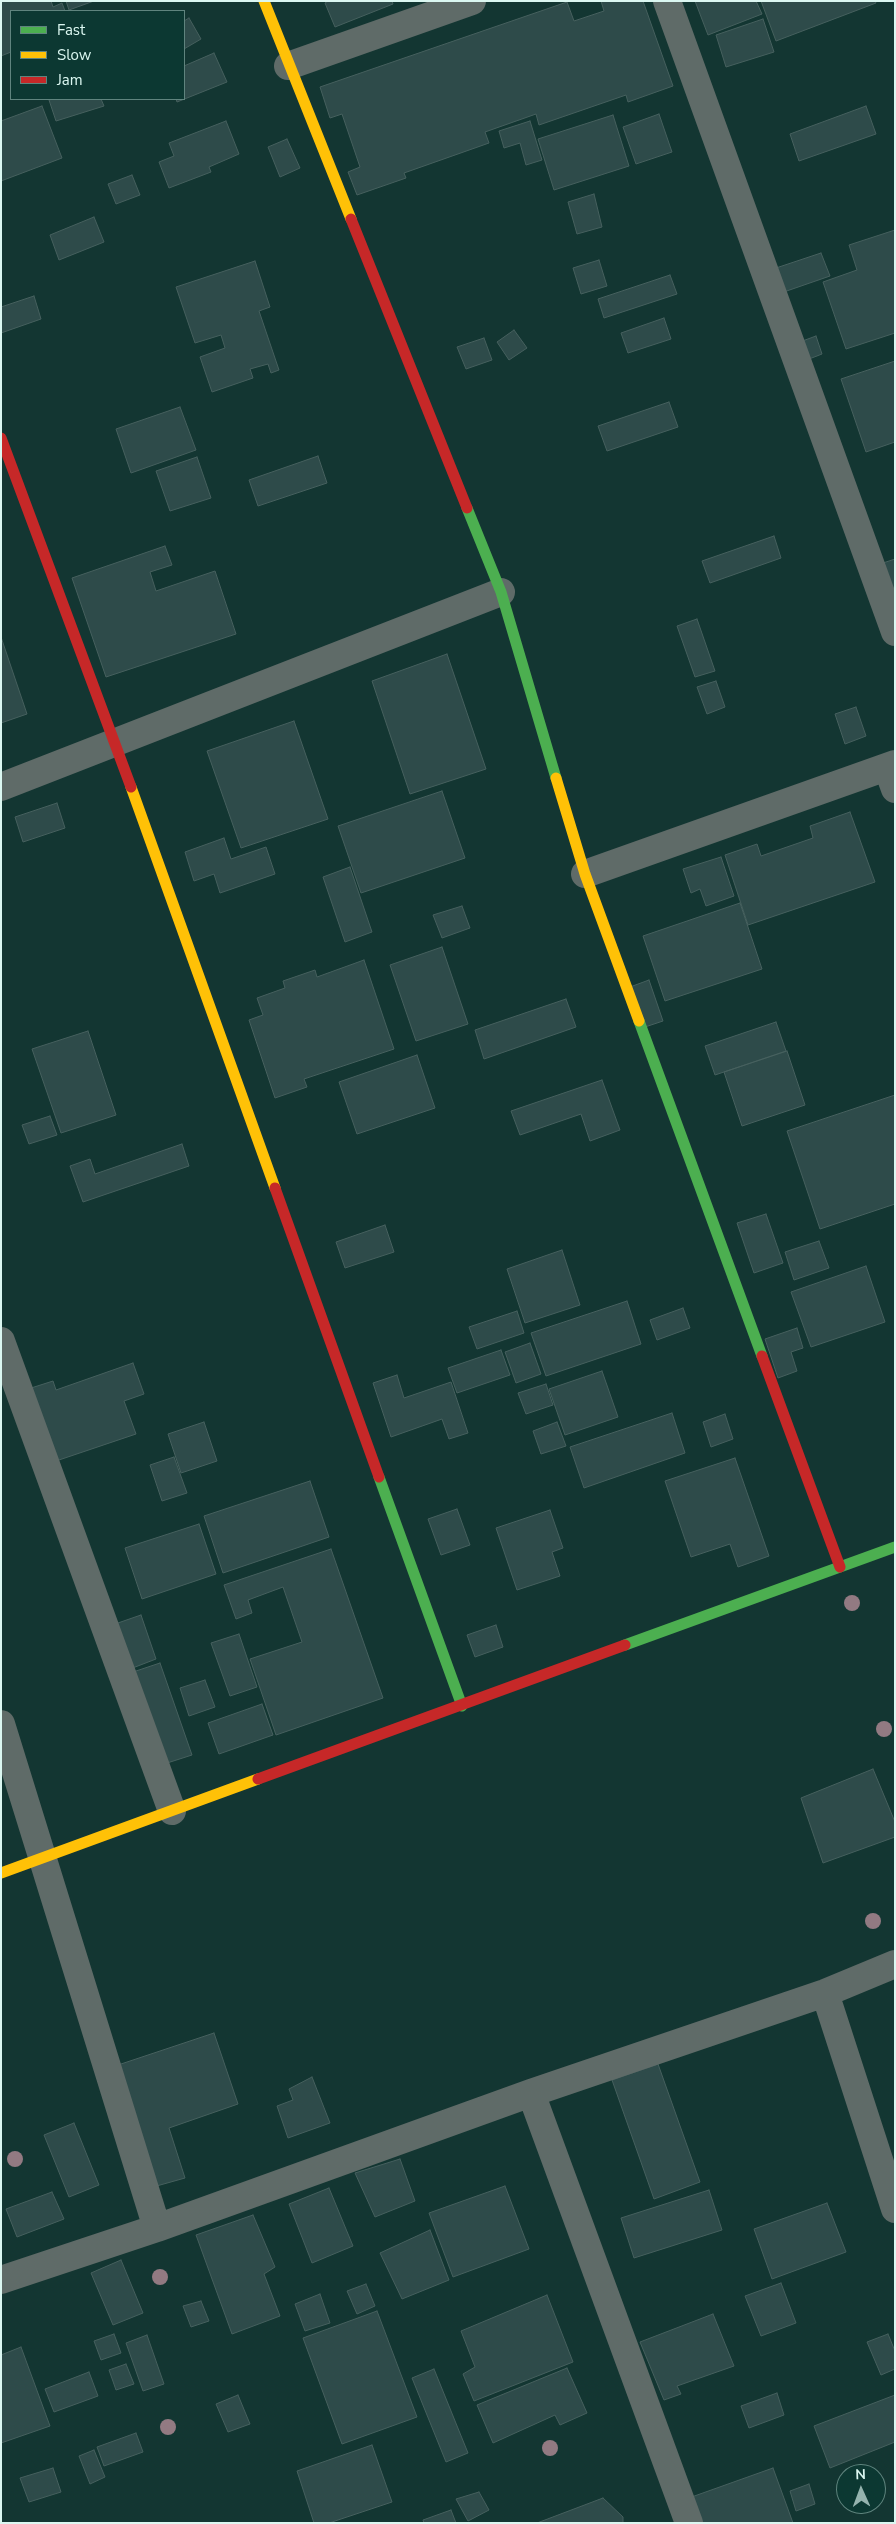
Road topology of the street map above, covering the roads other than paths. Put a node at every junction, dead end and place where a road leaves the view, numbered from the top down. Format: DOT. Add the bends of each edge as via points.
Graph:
graph roads {
  1 [pos="264,1"];
  2 [pos="472,1"];
  3 [pos="667,1"];
  4 [pos="288,66"];
  5 [pos="1,438"];
  6 [pos="501,592"];
  7 [pos="895,632"];
  8 [pos="114,741"];
  9 [pos="892,773"];
  10 [pos="1,787"];
  11 [pos="585,874"];
  12 [pos="1,1340"];
  13 [pos="895,1547"];
  14 [pos="840,1567"];
  15 [pos="462,1706"];
  16 [pos="1,1724"];
  17 [pos="172,1811"];
  18 [pos="44,1858"];
  19 [pos="1,1873"];
  20 [pos="895,1964"];
  21 [pos="825,1993"];
  22 [pos="531,2093"];
  23 [pos="895,2209"];
  24 [pos="157,2228"];
  25 [pos="1,2280"];
  26 [pos="689,2523"];
  1 -- 4 [label="street"];
  2 -- 4 [label="street"];
  3 -- 7 [label="street"];
  4 -- 6 [label="street"];
  5 -- 8 [label="street"];
  6 -- 8 [label="street"];
  6 -- 11 [label="street"];
  8 -- 10 [label="street"];
  8 -- 15 [label="street"];
  9 -- 11 [label="street"];
  11 -- 14 [label="street"];
  12 -- 17 [label="street"];
  13 -- 14 [label="street"];
  14 -- 15 [label="street"];
  15 -- 17 [label="street"];
  16 -- 18 [label="street"];
  17 -- 18 [label="street"];
  18 -- 19 [label="street"];
  18 -- 24 [label="street"];
  20 -- 21 [label="street"];
  21 -- 22 [label="street"];
  21 -- 23 [label="street"];
  22 -- 24 [label="street"];
  22 -- 26 [label="street"];
  24 -- 25 [label="street"];
}
